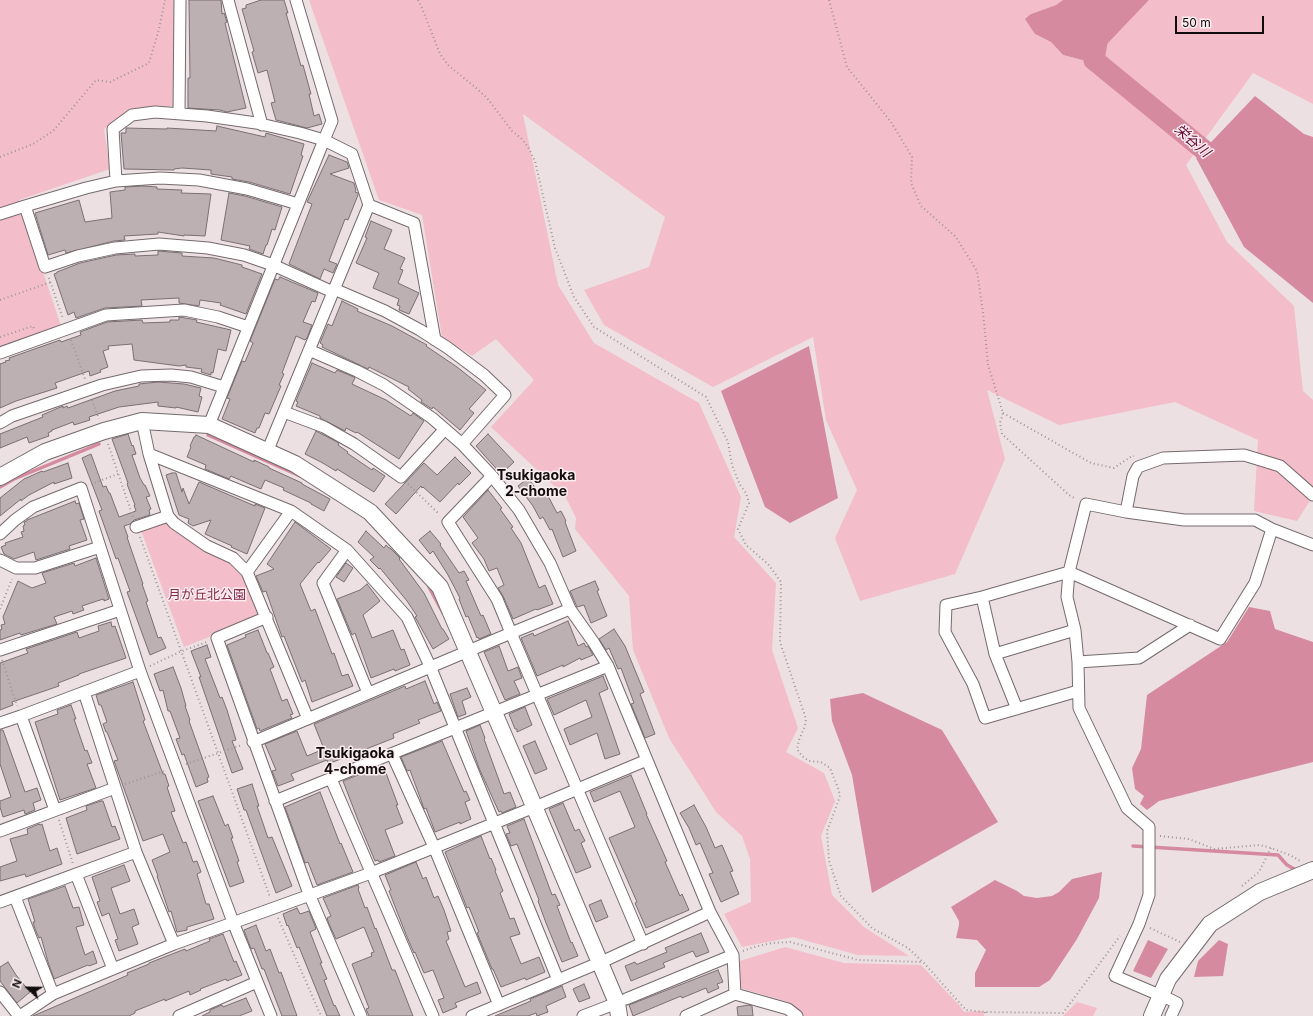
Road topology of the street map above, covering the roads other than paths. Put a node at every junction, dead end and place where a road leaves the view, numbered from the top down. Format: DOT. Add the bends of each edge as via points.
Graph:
graph roads {
  1 [pos="180,0"];
  2 [pos="228,0"];
  3 [pos="296,0"];
  4 [pos="179,114"];
  5 [pos="262,125"];
  6 [pos="324,140"];
  7 [pos="116,181"];
  8 [pos="298,204"];
  9 [pos="369,205"];
  10 [pos="25,206"];
  11 [pos="0,214"];
  12 [pos="273,265"];
  13 [pos="334,290"];
  14 [pos="248,328"];
  15 [pos="435,340"];
  16 [pos="309,350"];
  17 [pos="0,353"];
  18 [pos="224,387"];
  19 [pos="284,412"];
  20 [pos="142,421"];
  21 [pos="0,423"];
  22 [pos="209,425"];
  23 [pos="445,429"];
  24 [pos="462,444"];
  25 [pos="267,452"];
  26 [pos="149,454"];
  27 [pos="492,476"];
  28 [pos="0,477"];
  29 [pos="1313,495"];
  30 [pos="291,511"];
  31 [pos="1126,512"];
  32 [pos="168,516"];
  33 [pos="136,527"];
  34 [pos="1272,529"];
  35 [pos="0,534"];
  36 [pos="1313,545"];
  37 [pos="100,547"];
  38 [pos="347,550"];
  39 [pos="0,560"];
  40 [pos="248,572"];
  41 [pos="1069,572"];
  42 [pos="982,596"];
  43 [pos="570,609"];
  44 [pos="120,610"];
  45 [pos="267,617"];
  46 [pos="1190,626"];
  47 [pos="1075,630"];
  48 [pos="512,632"];
  49 [pos="0,650"];
  50 [pos="468,652"];
  51 [pos="995,654"];
  52 [pos="1078,662"];
  53 [pos="430,666"];
  54 [pos="608,666"];
  55 [pos="140,671"];
  56 [pos="1078,691"];
  57 [pos="84,692"];
  58 [pos="368,693"];
  59 [pos="539,695"];
  60 [pos="1017,708"];
  61 [pos="494,713"];
  62 [pos="21,716"];
  63 [pos="308,719"];
  64 [pos="0,722"];
  65 [pos="455,729"];
  66 [pos="253,742"];
  67 [pos="392,754"];
  68 [pos="647,760"];
  69 [pos="331,779"];
  70 [pos="115,788"];
  71 [pos="578,789"];
  72 [pos="275,801"];
  73 [pos="534,807"];
  74 [pos="55,810"];
  75 [pos="494,823"];
  76 [pos="0,831"];
  77 [pos="434,847"];
  78 [pos="136,852"];
  79 [pos="1310,865"];
  80 [pos="371,872"];
  81 [pos="76,874"];
  82 [pos="309,894"];
  83 [pos="15,897"];
  84 [pos="0,902"];
  85 [pos="710,912"];
  86 [pos="233,922"];
  87 [pos="174,944"];
  88 [pos="643,944"];
  89 [pos="733,955"];
  90 [pos="600,963"];
  91 [pos="112,969"];
  92 [pos="558,980"];
  93 [pos="257,982"];
  94 [pos="0,992"];
  95 [pos="53,994"];
  96 [pos="736,994"];
  97 [pos="1159,994"];
  98 [pos="626,999"];
  99 [pos="499,1005"];
  100 [pos="614,1011"];
  101 [pos="199,1012"];
  102 [pos="20,1016"];
  103 [pos="179,1016"];
  104 [pos="271,1016"];
  105 [pos="361,1016"];
  106 [pos="433,1016"];
  107 [pos="472,1016"];
  108 [pos="583,1016"];
  109 [pos="686,1016"];
  110 [pos="797,1016"];
  111 [pos="1152,1016"];
  112 [pos="1171,1016"];
  1 -- 4 [label="street"];
  2 -- 5 [label="street"];
  3 -- 6 [label="street" via="332,121"];
  4 -- 5 [label="street"];
  4 -- 7 [label="street" via="155,112 132,115 113,129"];
  5 -- 6 [label="street"];
  6 -- 8 [label="street"];
  6 -- 9 [label="street" via="352,154"];
  7 -- 8 [label="street" via="160,178 199,180 247,189"];
  7 -- 10 [label="street"];
  8 -- 12 [label="street"];
  9 -- 13 [label="street"];
  9 -- 15 [label="street" via="414,223"];
  10 -- 11 [label="street"];
  10 -- 12 [label="street" via="46,267 78,256 115,248 159,244 208,248 244,255"];
  12 -- 13 [label="street"];
  12 -- 14 [label="street"];
  13 -- 15 [label="street" via="385,312"];
  13 -- 16 [label="street"];
  14 -- 17 [label="street" via="218,316 184,310 106,315"];
  14 -- 18 [label="street"];
  15 -- 24 [label="street" via="484,375 505,395"];
  16 -- 19 [label="street"];
  16 -- 23 [label="street" via="357,370 384,385"];
  18 -- 21 [label="street" via="191,377 141,376 102,385 12,416"];
  18 -- 22 [label="street"];
  19 -- 23 [label="street" via="354,444 402,477"];
  19 -- 25 [label="street"];
  20 -- 22 [label="street"];
  20 -- 26 [label="street"];
  20 -- 28 [label="street" via="103,427 45,452"];
  22 -- 25 [label="street"];
  23 -- 24 [label="street"];
  24 -- 27 [label="street"];
  25 -- 50 [label="street" via="295,464 370,512 440,588"];
  26 -- 30 [label="street"];
  26 -- 32 [label="street"];
  27 -- 43 [label="street" via="519,510 550,563"];
  27 -- 48 [label="street" via="448,522 497,598"];
  29 -- 31 [label="street" via="1280,466 1244,455 1163,458 1138,467 1133,476"];
  30 -- 38 [label="street"];
  30 -- 40 [label="street"];
  31 -- 34 [label="street" via="1184,520 1255,520"];
  31 -- 41 [label="street" via="1086,504"];
  32 -- 33 [label="street"];
  32 -- 40 [label="street" via="177,526 207,546 233,558"];
  34 -- 36 [label="street"];
  34 -- 46 [label="street" via="1255,583 1220,639"];
  35 -- 37 [label="street" via="33,507 81,488"];
  37 -- 39 [label="street" via="35,568 16,568"];
  37 -- 44 [label="street"];
  38 -- 53 [label="street" via="407,617"];
  38 -- 58 [label="street" via="323,583"];
  40 -- 45 [label="street"];
  41 -- 42 [label="street"];
  41 -- 46 [label="street"];
  41 -- 47 [label="street" via="1067,597"];
  42 -- 51 [label="street"];
  42 -- 60 [label="street" via="946,605 944,632 973,684 985,718"];
  43 -- 48 [label="street"];
  43 -- 54 [label="street"];
  44 -- 49 [label="street"];
  44 -- 55 [label="street"];
  45 -- 63 [label="street"];
  45 -- 66 [label="street" via="217,638"];
  46 -- 52 [label="street" via="1139,658"];
  47 -- 51 [label="street"];
  47 -- 52 [label="street"];
  48 -- 50 [label="street"];
  48 -- 59 [label="street"];
  50 -- 53 [label="street"];
  50 -- 61 [label="street"];
  51 -- 60 [label="street"];
  52 -- 56 [label="street"];
  53 -- 58 [label="street"];
  53 -- 65 [label="street"];
  54 -- 59 [label="street"];
  54 -- 68 [label="street"];
  55 -- 57 [label="street"];
  55 -- 86 [label="street"];
  56 -- 60 [label="street"];
  56 -- 97 [label="street" via="1079,708 1127,808 1149,827 1149,895 1140,924 1115,976"];
  57 -- 62 [label="street"];
  57 -- 70 [label="street"];
  58 -- 63 [label="street"];
  59 -- 61 [label="street"];
  59 -- 71 [label="street"];
  61 -- 65 [label="street"];
  61 -- 73 [label="street"];
  62 -- 64 [label="street"];
  62 -- 74 [label="street"];
  63 -- 66 [label="street"];
  65 -- 67 [label="street"];
  65 -- 75 [label="street"];
  66 -- 72 [label="street"];
  67 -- 69 [label="street"];
  67 -- 77 [label="street"];
  68 -- 71 [label="street"];
  68 -- 85 [label="street"];
  69 -- 72 [label="street"];
  69 -- 80 [label="street"];
  70 -- 74 [label="street"];
  70 -- 78 [label="street"];
  71 -- 73 [label="street"];
  71 -- 88 [label="street"];
  72 -- 82 [label="street"];
  73 -- 75 [label="street"];
  73 -- 90 [label="street"];
  74 -- 76 [label="street"];
  75 -- 77 [label="street"];
  75 -- 92 [label="street"];
  77 -- 80 [label="street"];
  77 -- 99 [label="street"];
  78 -- 81 [label="street"];
  78 -- 87 [label="street"];
  79 -- 97 [label="street" via="1260,892 1210,924"];
  80 -- 82 [label="street"];
  80 -- 106 [label="street"];
  81 -- 83 [label="street"];
  81 -- 91 [label="street"];
  82 -- 86 [label="street"];
  82 -- 105 [label="street"];
  83 -- 84 [label="street"];
  83 -- 95 [label="street"];
  85 -- 88 [label="street"];
  85 -- 89 [label="street"];
  86 -- 87 [label="street"];
  86 -- 93 [label="street"];
  87 -- 91 [label="street"];
  88 -- 90 [label="street"];
  89 -- 96 [label="street"];
  89 -- 98 [label="street"];
  90 -- 92 [label="street"];
  90 -- 100 [label="street" via="616,1002"];
  91 -- 95 [label="street"];
  92 -- 99 [label="street"];
  93 -- 101 [label="street"];
  93 -- 104 [label="street"];
  94 -- 102 [label="street"];
  95 -- 102 [label="street"];
  96 -- 109 [label="street"];
  96 -- 110 [label="street" via="788,1009"];
  97 -- 111 [label="street"];
  97 -- 112 [label="street" via="1177,1003"];
  99 -- 107 [label="street"];
  100 -- 108 [label="street"];
  101 -- 103 [label="street"];
}
